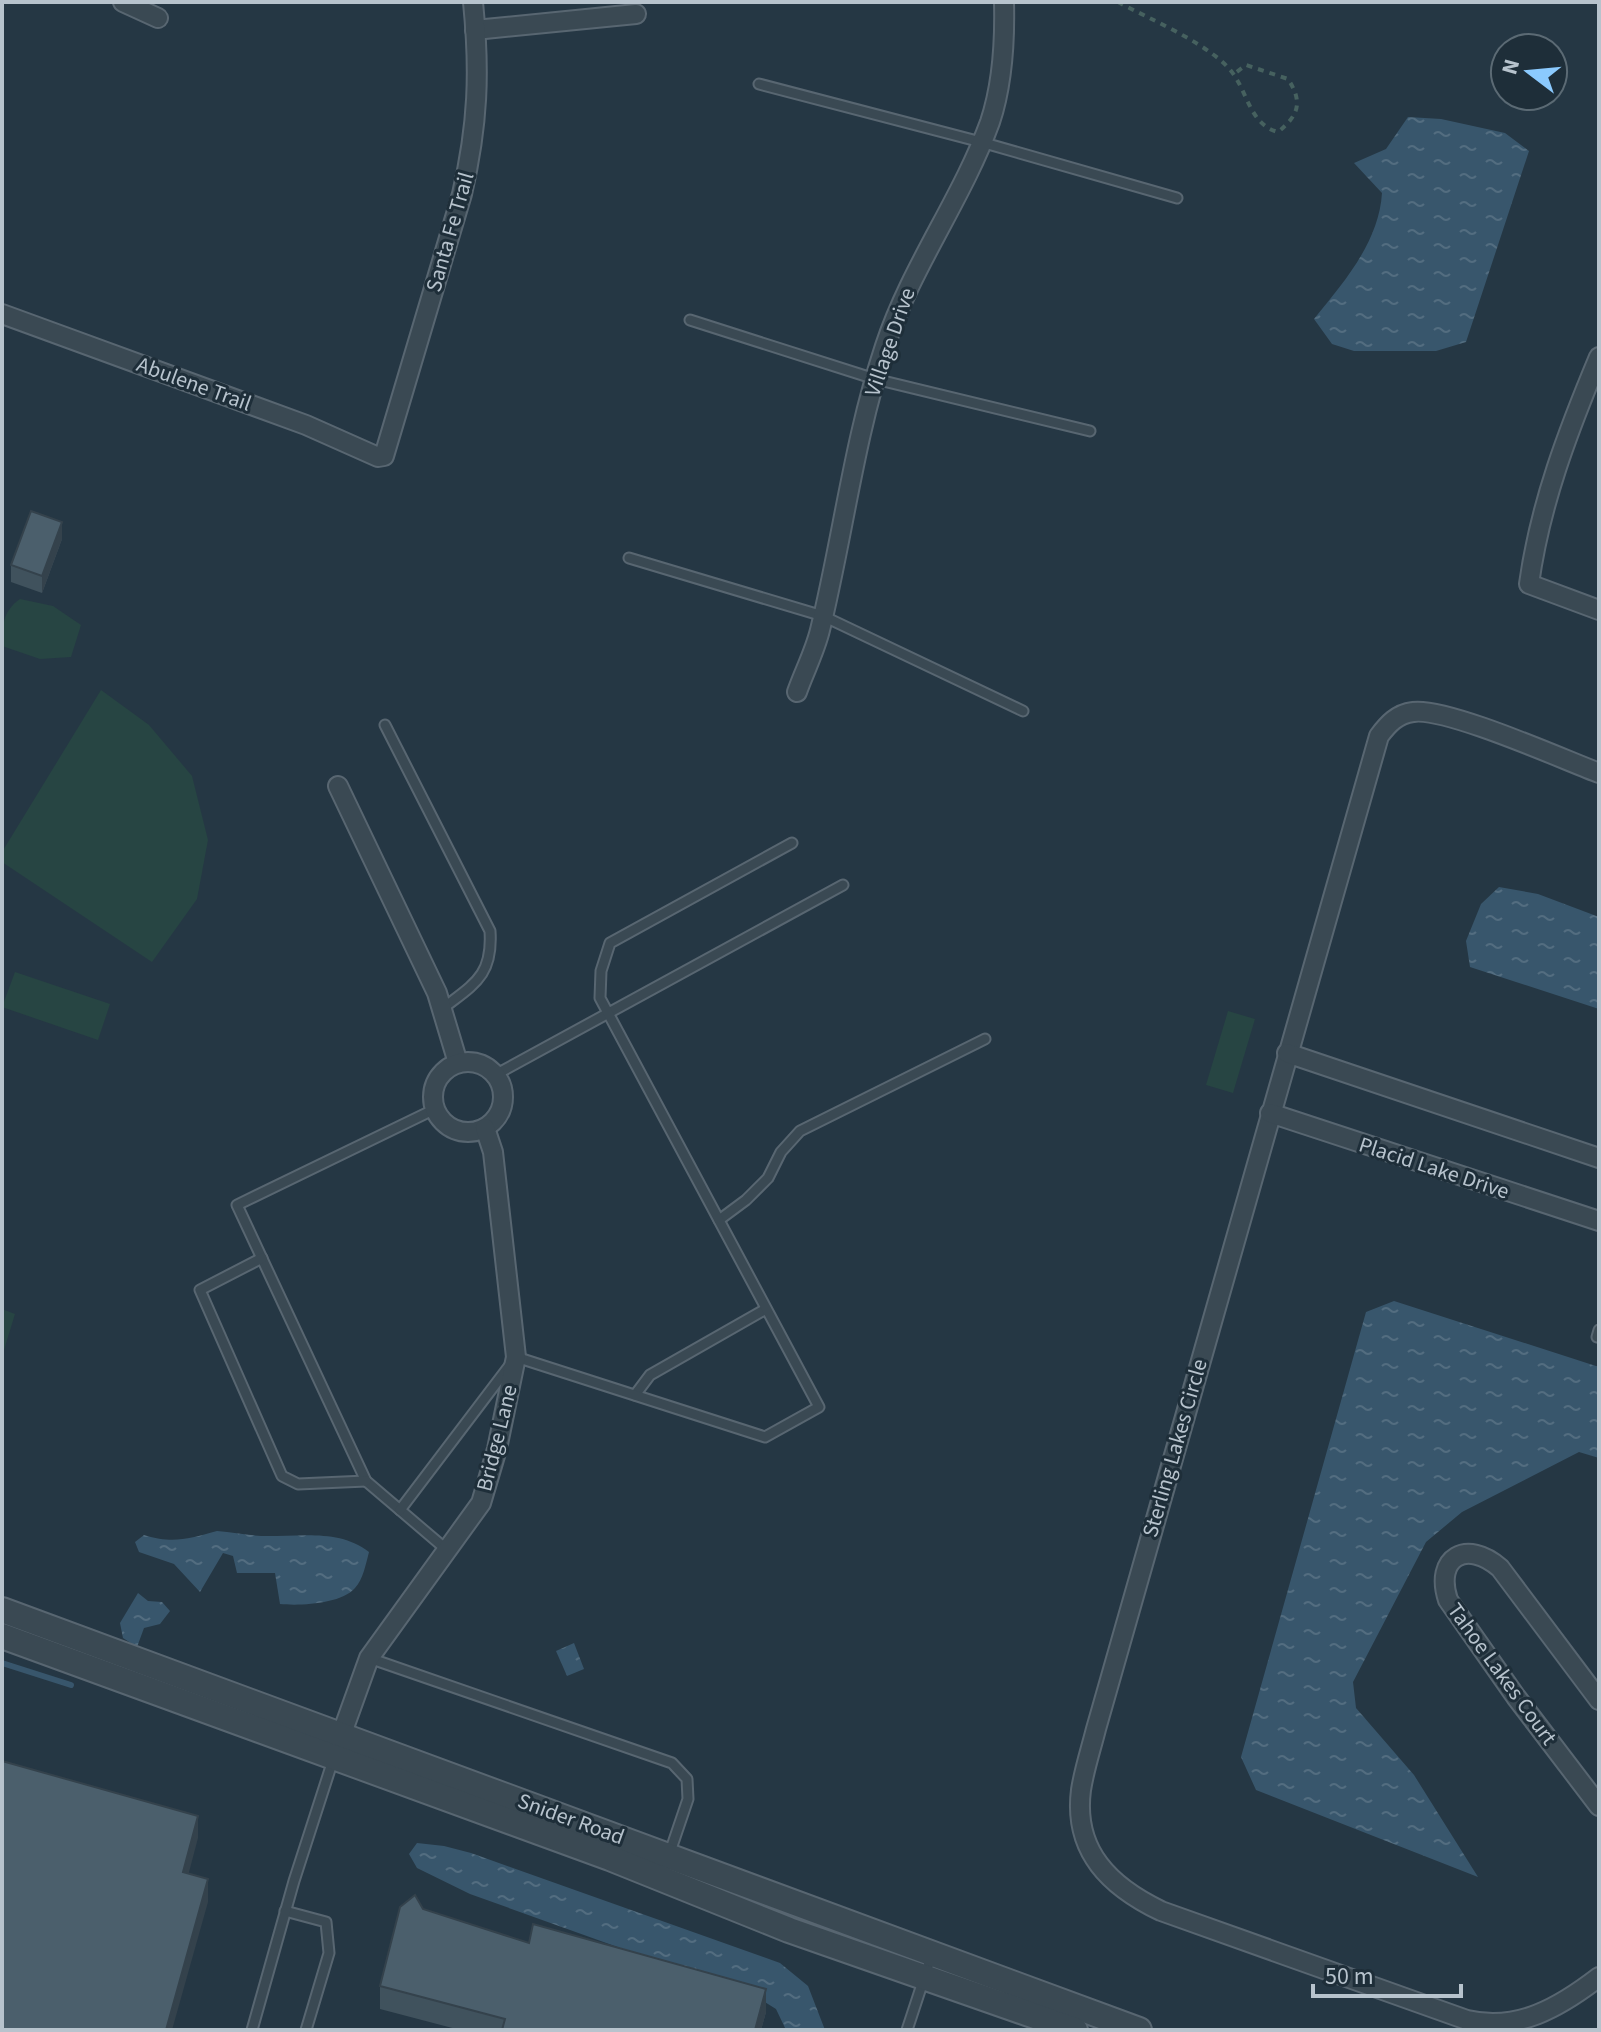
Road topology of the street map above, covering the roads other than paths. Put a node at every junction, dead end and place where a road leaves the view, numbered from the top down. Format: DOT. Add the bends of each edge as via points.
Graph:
graph roads {
  1 [pos="123,2"];
  2 [pos="473,2"];
  3 [pos="1004,2"];
  4 [pos="636,14"];
  5 [pos="158,18"];
  6 [pos="475,30"];
  7 [pos="759,84"];
  8 [pos="981,142"];
  9 [pos="1177,198"];
  10 [pos="2,314"];
  11 [pos="690,320"];
  12 [pos="1599,357"];
  13 [pos="875,379"];
  14 [pos="1090,431"];
  15 [pos="384,456"];
  16 [pos="629,558"];
  17 [pos="1599,610"];
  18 [pos="823,616"];
  19 [pos="797,692"];
  20 [pos="1023,711"];
  21 [pos="385,725"];
  22 [pos="1599,773"];
  23 [pos="338,786"];
  24 [pos="792,843"];
  25 [pos="843,885"];
  26 [pos="442,1009"];
  27 [pos="608,1013"];
  28 [pos="985,1039"];
  29 [pos="1287,1053"];
  30 [pos="458,1063"];
  31 [pos="495,1075"];
  32 [pos="435,1109"];
  33 [pos="1270,1113"];
  34 [pos="485,1128"];
  35 [pos="1599,1158"];
  36 [pos="719,1220"];
  37 [pos="1599,1221"];
  38 [pos="262,1258"];
  39 [pos="766,1309"];
  40 [pos="516,1357"];
  41 [pos="635,1395"];
  42 [pos="366,1481"];
  43 [pos="400,1510"];
  44 [pos="447,1550"];
  45 [pos="2,1610"];
  46 [pos="2,1636"];
  47 [pos="369,1658"];
  48 [pos="1599,1700"];
  49 [pos="338,1746"];
  50 [pos="1599,1806"];
  51 [pos="669,1855"];
  52 [pos="285,1911"];
  53 [pos="932,1954"];
  54 [pos="922,1977"];
  55 [pos="1599,1977"];
  56 [pos="252,2030"];
  57 [pos="306,2030"];
  58 [pos="907,2030"];
  59 [pos="1075,2030"];
  60 [pos="1139,2030"];
  1 -- 5 [label="street"];
  2 -- 6 [label="street, Santa Fe Trail"];
  3 -- 8 [label="street, Village Drive" via="998,92"];
  4 -- 6 [label="street"];
  6 -- 15 [label="street, Santa Fe Trail" via="472,152"];
  7 -- 8 [label="lane"];
  8 -- 9 [label="lane"];
  8 -- 13 [label="street, Village Drive" via="894,319"];
  10 -- 15 [label="street, Abulene Trail"];
  11 -- 13 [label="lane"];
  12 -- 17 [label="street" via="1565,438 1535,539 1529,584"];
  13 -- 14 [label="lane"];
  13 -- 18 [label="street, Village Drive"];
  16 -- 18 [label="lane"];
  18 -- 19 [label="street, Village Drive"];
  18 -- 20 [label="lane"];
  21 -- 26 [label="lane" via="490,931 492,954 478,980"];
  22 -- 29 [label="street, Sterling Lakes Circle" via="1427,711 1399,715 1387,724 1373,749"];
  23 -- 26 [label="street"];
  24 -- 27 [label="lane" via="610,943 600,998"];
  25 -- 27 [label="lane"];
  26 -- 30 [label="street"];
  27 -- 31 [label="lane"];
  27 -- 36 [label="lane"];
  28 -- 36 [label="lane" via="800,1131 768,1178"];
  29 -- 33 [label="street, Sterling Lakes Circle"];
  29 -- 35 [label="street"];
  30 -- 31 [label="street" via="477,1063"];
  30 -- 32 [label="street" via="435,1084"];
  31 -- 34 [label="street" via="503,1102"];
  32 -- 34 [label="street" via="455,1130"];
  32 -- 38 [label="lane" via="237,1205"];
  33 -- 37 [label="street, Placid Lake Drive"];
  33 -- 55 [label="street, Sterling Lakes Circle" via="1081,1786 1087,1844 1112,1880 1161,1911 1467,2020 1496,2024 1539,2015"];
  34 -- 40 [label="street, Bridge Lane" via="493,1152"];
  36 -- 39 [label="lane"];
  38 -- 42 [label="lane"];
  38 -- 42 [label="lane" via="200,1290 282,1476 298,1484"];
  39 -- 41 [label="lane" via="650,1375"];
  39 -- 41 [label="lane" via="819,1407 765,1437"];
  40 -- 41 [label="lane"];
  40 -- 43 [label="lane"];
  40 -- 44 [label="street, Bridge Lane" via="481,1503"];
  42 -- 43 [label="lane"];
  43 -- 44 [label="lane"];
  44 -- 47 [label="street, Bridge Lane"];
  45 -- 49 [label="street, Snider Road"];
  46 -- 49 [label="street, Snider Road"];
  47 -- 49 [label="street, Bridge Lane"];
  47 -- 51 [label="lane" via="672,1763 687,1779 688,1799"];
  48 -- 50 [label="street, Tahoe Lakes Court" via="1500,1568 1472,1552 1456,1556 1445,1569 1448,1600"];
  49 -- 51 [label="street, Snider Road"];
  49 -- 52 [label="lane"];
  49 -- 54 [label="street, Snider Road" via="789,1930"];
  51 -- 53 [label="street, Snider Road"];
  52 -- 56 [label="lane"];
  52 -- 57 [label="lane" via="326,1922 329,1953"];
  53 -- 54 [label="lane"];
  53 -- 60 [label="street, Snider Road"];
  54 -- 58 [label="lane"];
  54 -- 59 [label="street, Snider Road"];
}
